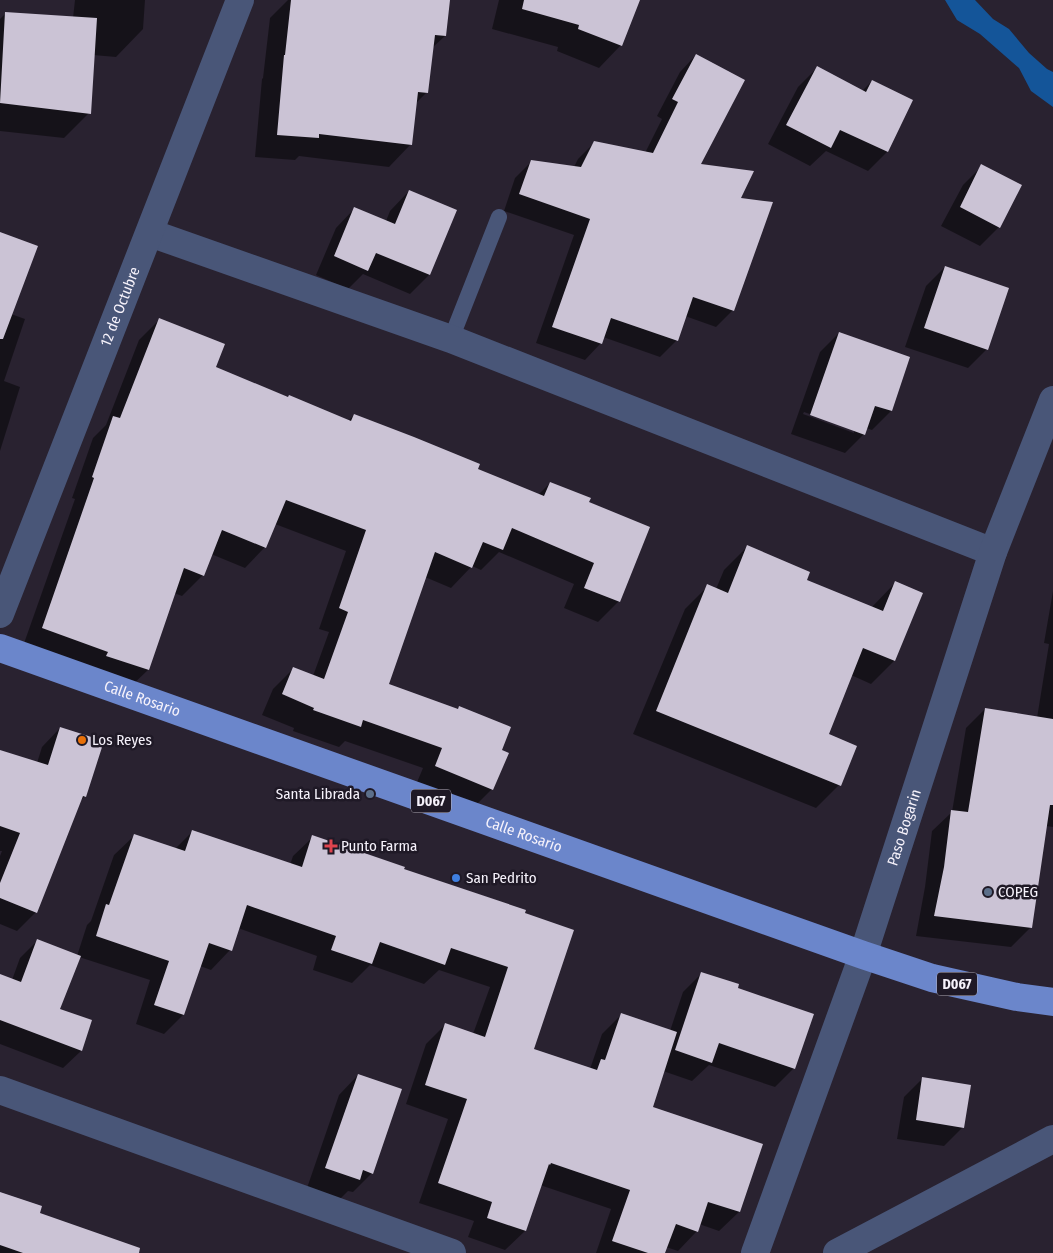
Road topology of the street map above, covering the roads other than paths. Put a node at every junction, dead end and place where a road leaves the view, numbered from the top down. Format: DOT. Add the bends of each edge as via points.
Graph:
graph roads {
  1 [pos="240,0"];
  2 [pos="499,217"];
  3 [pos="150,233"];
  4 [pos="451,339"];
  5 [pos="1053,400"];
  6 [pos="993,552"];
  7 [pos="0,614"];
  8 [pos="0,648"];
  9 [pos="863,955"];
  10 [pos="1053,1002"];
  11 [pos="0,1090"];
  12 [pos="1053,1139"];
  13 [pos="452,1253"];
  14 [pos="755,1253"];
  15 [pos="836,1253"];
  1 -- 3 [label="street, 12 de Octubre"];
  2 -- 4 [label="lane"];
  3 -- 4 [label="street"];
  3 -- 7 [label="street, 12 de Octubre"];
  4 -- 6 [label="street"];
  5 -- 6 [label="street, Paso Bogarin"];
  6 -- 9 [label="street, Paso Bogarin"];
  8 -- 9 [label="main road, Calle Rosario / D067"];
  9 -- 10 [label="main road, Calle Rosario / D067" via="941,980"];
  9 -- 14 [label="street, Paso Bogarin"];
  11 -- 13 [label="street"];
  12 -- 15 [label="street"];
}
